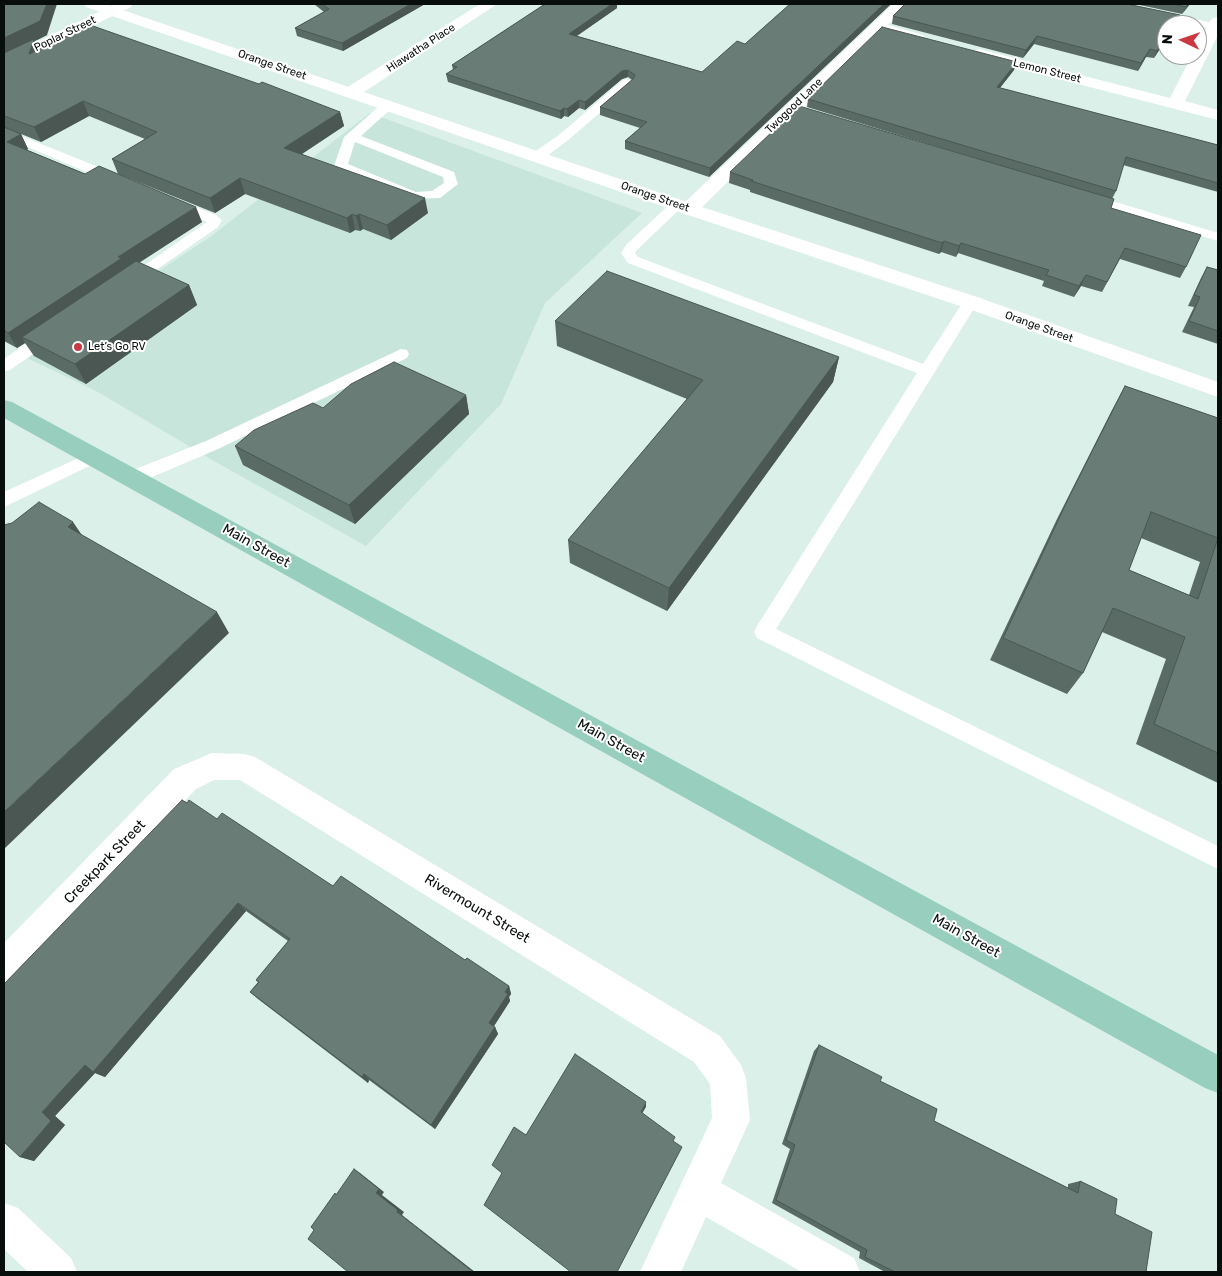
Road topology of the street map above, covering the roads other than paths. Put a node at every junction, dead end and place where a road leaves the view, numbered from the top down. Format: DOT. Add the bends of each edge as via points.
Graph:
graph roads {
  1 [pos="91,4"];
  2 [pos="490,4"];
  3 [pos="901,4"];
  4 [pos="1113,4"];
  5 [pos="118,7"];
  6 [pos="1217,25"];
  7 [pos="876,27"];
  8 [pos="930,41"];
  9 [pos="968,51"];
  10 [pos="4,64"];
  11 [pos="627,83"];
  12 [pos="352,92"];
  13 [pos="1175,104"];
  14 [pos="388,105"];
  15 [pos="792,109"];
  16 [pos="810,114"];
  17 [pos="1218,115"];
  18 [pos="4,133"];
  19 [pos="352,137"];
  20 [pos="538,156"];
  21 [pos="130,185"];
  22 [pos="1076,194"];
  23 [pos="157,196"];
  24 [pos="683,207"];
  25 [pos="1218,237"];
  26 [pos="113,293"];
  27 [pos="970,302"];
  28 [pos="65,325"];
  29 [pos="401,354"];
  30 [pos="4,366"];
  31 [pos="927,370"];
  32 [pos="1218,390"];
  33 [pos="4,408"];
  34 [pos="94,457"];
  35 [pos="132,478"];
  36 [pos="4,500"];
  37 [pos="212,766"];
  38 [pos="1218,858"];
  39 [pos="4,967"];
  40 [pos="1218,1075"];
  41 [pos="698,1191"];
  42 [pos="4,1222"];
  43 [pos="57,1272"];
  44 [pos="660,1272"];
  45 [pos="840,1272"];
  1 -- 5 [label="street, Orange Street"];
  2 -- 12 [label="street, Hiawatha Place"];
  3 -- 7 [label="street, Twogood Lane"];
  4 -- 6 [label="lane"];
  5 -- 10 [label="street, Poplar Street"];
  5 -- 12 [label="street, Orange Street"];
  6 -- 13 [label="street"];
  7 -- 8 [label="street"];
  7 -- 15 [label="street, Twogood Lane"];
  9 -- 13 [label="street, Lemon Street"];
  11 -- 20 [label="lane"];
  12 -- 14 [label="street, Orange Street"];
  13 -- 17 [label="street, Lemon Street"];
  14 -- 19 [label="lane"];
  14 -- 20 [label="street, Orange Street"];
  15 -- 16 [label="lane"];
  15 -- 24 [label="street, Twogood Lane"];
  18 -- 21 [label="lane"];
  19 -- 19 [label="lane" via="348,140 341,166 414,196 435,196 451,184 449,175"];
  20 -- 24 [label="street, Orange Street"];
  22 -- 25 [label="lane"];
  23 -- 26 [label="lane" via="215,220"];
  24 -- 27 [label="street, Orange Street"];
  24 -- 31 [label="lane" via="632,247 628,254 633,260"];
  27 -- 31 [label="lane"];
  27 -- 32 [label="street, Orange Street"];
  28 -- 30 [label="lane"];
  29 -- 35 [label="lane" via="212,446"];
  31 -- 38 [label="lane" via="764,632"];
  33 -- 34 [label="main road, Main Street"];
  34 -- 35 [label="main road, Main Street"];
  34 -- 36 [label="lane"];
  35 -- 40 [label="main road, Main Street"];
  37 -- 39 [label="street, Creekpark Street" via="185,779"];
  37 -- 41 [label="street, Rivermount Street" via="244,767 707,1049 728,1078 731,1120"];
  41 -- 44 [label="street"];
  41 -- 45 [label="street"];
  42 -- 43 [label="street"];
}
